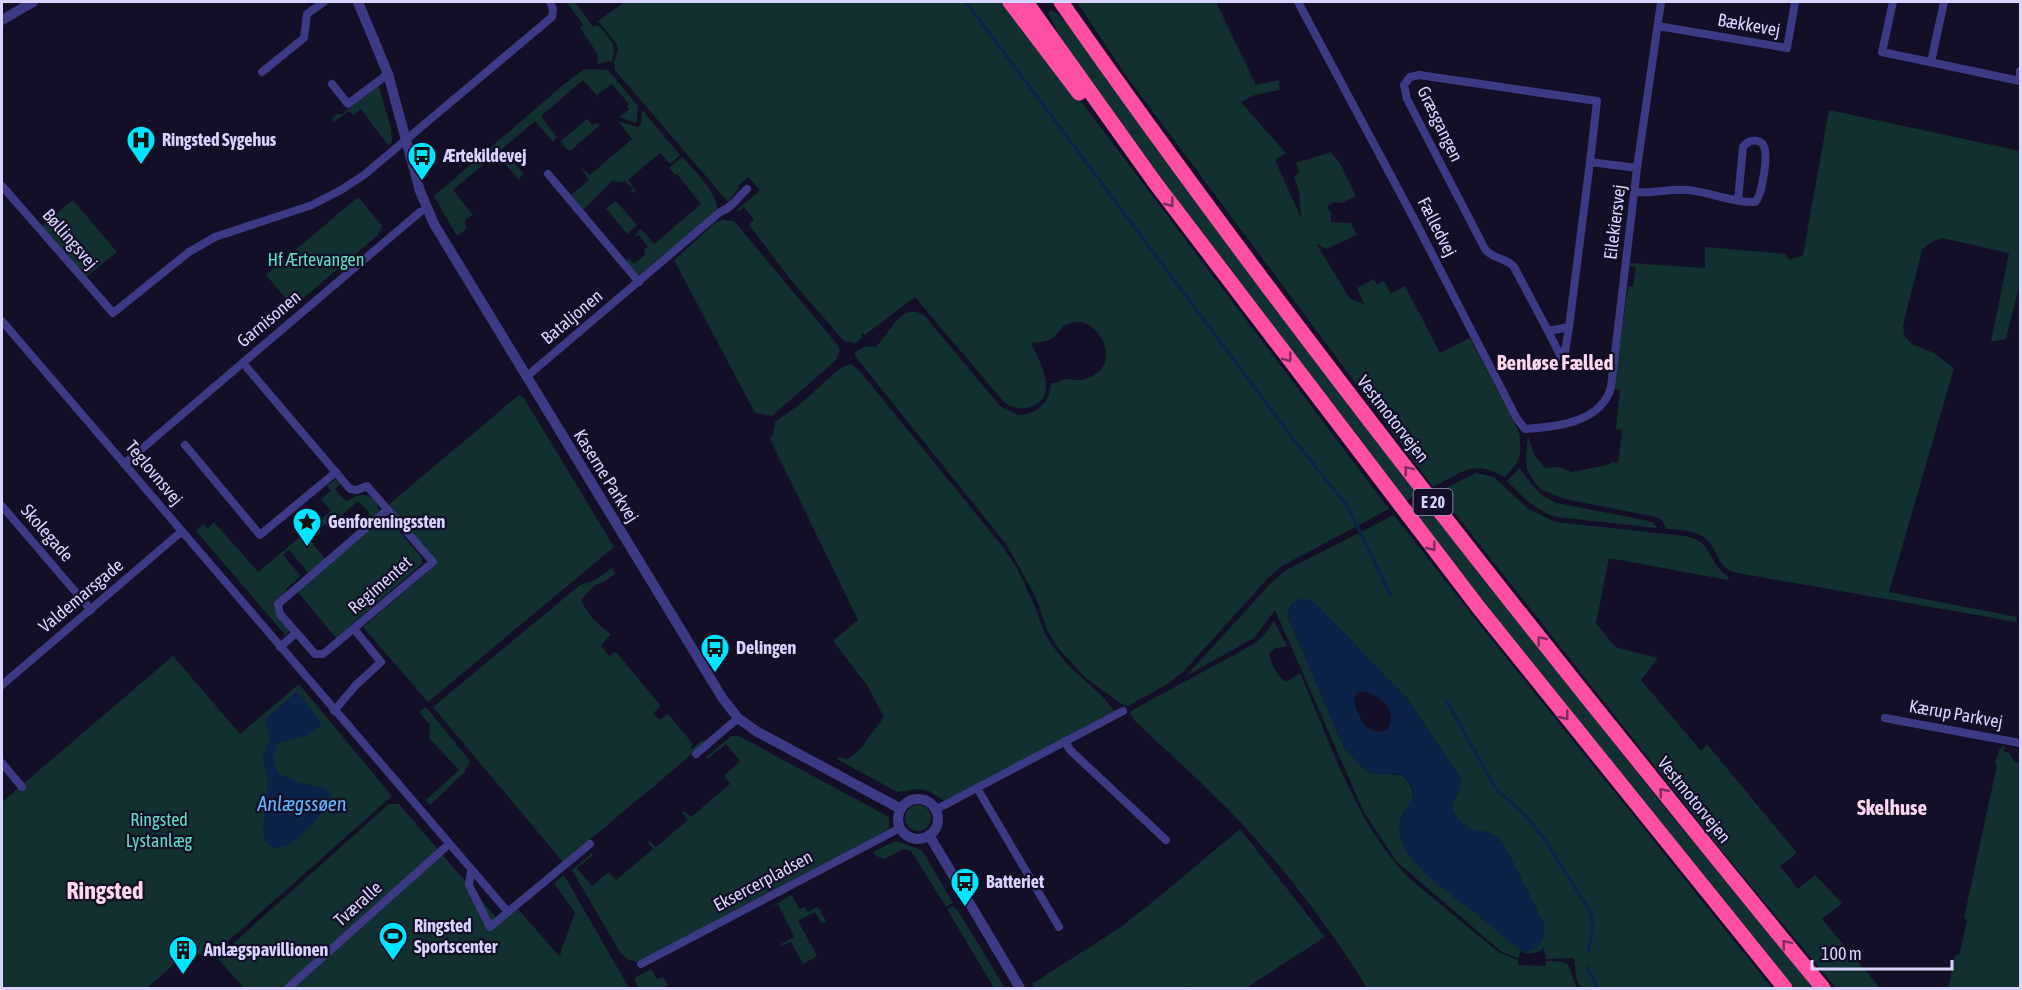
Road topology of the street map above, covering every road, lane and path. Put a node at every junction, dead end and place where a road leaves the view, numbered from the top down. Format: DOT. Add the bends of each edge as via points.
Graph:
graph roads {
  1 [pos="33,2"];
  2 [pos="324,2"];
  3 [pos="358,2"];
  4 [pos="550,2"];
  5 [pos="1010,2"];
  6 [pos="1026,2"];
  7 [pos="1061,2"];
  8 [pos="1069,2"];
  9 [pos="1298,2"];
  10 [pos="1661,2"];
  11 [pos="1795,2"];
  12 [pos="1893,2"];
  13 [pos="1944,2"];
  14 [pos="2,20"];
  15 [pos="1658,26"];
  16 [pos="1101,59"];
  17 [pos="1931,62"];
  18 [pos="262,72"];
  19 [pos="388,74"];
  20 [pos="2020,78"];
  21 [pos="332,84"];
  22 [pos="406,141"];
  23 [pos="1590,162"];
  24 [pos="1637,168"];
  25 [pos="548,174"];
  26 [pos="1156,184"];
  27 [pos="2,186"];
  28 [pos="747,189"];
  29 [pos="1635,192"];
  30 [pos="1738,200"];
  31 [pos="426,209"];
  32 [pos="639,282"];
  33 [pos="2,321"];
  34 [pos="1569,327"];
  35 [pos="1548,331"];
  36 [pos="243,363"];
  37 [pos="526,376"];
  38 [pos="1568,422"];
  39 [pos="185,445"];
  40 [pos="124,464"];
  41 [pos="336,472"];
  42 [pos="366,486"];
  43 [pos="2,506"];
  44 [pos="387,510"];
  45 [pos="182,532"];
  46 [pos="91,610"];
  47 [pos="354,629"];
  48 [pos="296,633"];
  49 [pos="280,647"];
  50 [pos="2,685"];
  51 [pos="334,711"];
  52 [pos="1123,711"];
  53 [pos="738,718"];
  54 [pos="1885,718"];
  55 [pos="1065,741"];
  56 [pos="2020,743"];
  57 [pos="696,754"];
  58 [pos="2,763"];
  59 [pos="22,788"];
  60 [pos="977,788"];
  61 [pos="901,808"];
  62 [pos="935,810"];
  63 [pos="900,828"];
  64 [pos="929,835"];
  65 [pos="1166,840"];
  66 [pos="450,844"];
  67 [pos="590,844"];
  68 [pos="471,871"];
  69 [pos="508,912"];
  70 [pos="1059,927"];
  71 [pos="640,964"];
  72 [pos="288,988"];
  73 [pos="1020,988"];
  74 [pos="1785,988"];
  75 [pos="1823,988"];
  1 -- 14 [label="street"];
  2 -- 18 [label="street" via="307,14 304,38"];
  3 -- 19 [label="street, Kaserne Parkvej"];
  4 -- 22 [label="street" via="552,17"];
  5 -- 26 [label="highway" via="1127,157"];
  6 -- 26 [label="highway, E 20"];
  7 -- 16 [label="highway, Vestmotorvejen / E 20"];
  8 -- 16 [label="highway"];
  9 -- 38 [label="street, Fælledvej" via="1517,419 1525,429"];
  10 -- 15 [label="street, Eilekiersvej"];
  11 -- 15 [label="street, Bækkevej" via="1787,48"];
  12 -- 17 [label="street" via="1882,52"];
  13 -- 17 [label="street"];
  15 -- 24 [label="street, Eilekiersvej"];
  75 -- 16 [label="highway, Vestmotorvejen / E 20, one-way" via="1488,574"];
  17 -- 20 [label="street"];
  19 -- 21 [label="street" via="348,104"];
  19 -- 22 [label="street, Kaserne Parkvej"];
  22 -- 27 [label="street, Bøllingsvej" via="364,175 312,206 215,237 189,252 113,314"];
  22 -- 31 [label="street, Kaserne Parkvej"];
  23 -- 24 [label="street"];
  23 -- 34 [label="street, Græsgangen"];
  23 -- 35 [label="street, Græsgangen" via="1597,101 1419,75 1410,77 1404,85 1407,99 1485,249 1514,267"];
  24 -- 29 [label="street, Eilekiersvej"];
  25 -- 32 [label="street"];
  26 -- 74 [label="highway, E 20, one-way" via="1479,609"];
  28 -- 32 [label="street, Bataljonen"];
  29 -- 30 [label="street" via="1687,190"];
  29 -- 38 [label="street, Eilekiersvej" via="1608,398 1588,416"];
  30 -- 30 [label="street" via="1755,202 1760,195 1765,151 1756,140 1743,147"];
  31 -- 36 [label="street, Garnisonen"];
  31 -- 37 [label="street, Kaserne Parkvej"];
  32 -- 37 [label="street, Bataljonen"];
  33 -- 40 [label="street, Teglovnsvej"];
  34 -- 35 [label="street"];
  34 -- 35 [label="street, Græsgangen" via="1564,358"];
  36 -- 40 [label="street, Garnisonen"];
  36 -- 41 [label="street, Garnisonen"];
  37 -- 53 [label="street, Kaserne Parkvej"];
  39 -- 41 [label="street" via="260,535"];
  40 -- 45 [label="street, Teglovnsvej"];
  41 -- 42 [label="street, Garnisonen" via="350,489"];
  42 -- 44 [label="street, Regimentet"];
  43 -- 46 [label="street, Skolegade"];
  44 -- 47 [label="street, Regimentet" via="433,562"];
  44 -- 48 [label="street" via="280,601 278,610"];
  45 -- 46 [label="street, Valdemarsgade"];
  45 -- 49 [label="street, Teglovnsvej"];
  46 -- 50 [label="street, Valdemarsgade"];
  47 -- 48 [label="street" via="326,653 318,655"];
  47 -- 51 [label="street" via="381,662"];
  48 -- 49 [label="street"];
  49 -- 51 [label="street, Teglovnsvej"];
  51 -- 66 [label="street, Teglovnsvej"];
  52 -- 55 [label="street"];
  53 -- 57 [label="street"];
  53 -- 61 [label="street, Kaserne Parkvej"];
  54 -- 56 [label="street, Kærup Parkvej"];
  55 -- 60 [label="street"];
  55 -- 65 [label="street"];
  58 -- 59 [label="street"];
  60 -- 62 [label="street"];
  60 -- 70 [label="street"];
  61 -- 62 [label="street" via="922,799"];
  61 -- 63 [label="street"];
  62 -- 64 [label="street" via="936,826"];
  63 -- 64 [label="street" via="910,837"];
  63 -- 71 [label="street, Eksercerpladsen"];
  64 -- 73 [label="street"];
  66 -- 68 [label="street, Teglovnsvej"];
  66 -- 72 [label="street, Tværalle"];
  67 -- 69 [label="street"];
  68 -- 69 [label="street, Teglovnsvej"];
  68 -- 69 [label="street, Teglovnsvej" via="469,885 490,927"];
}
